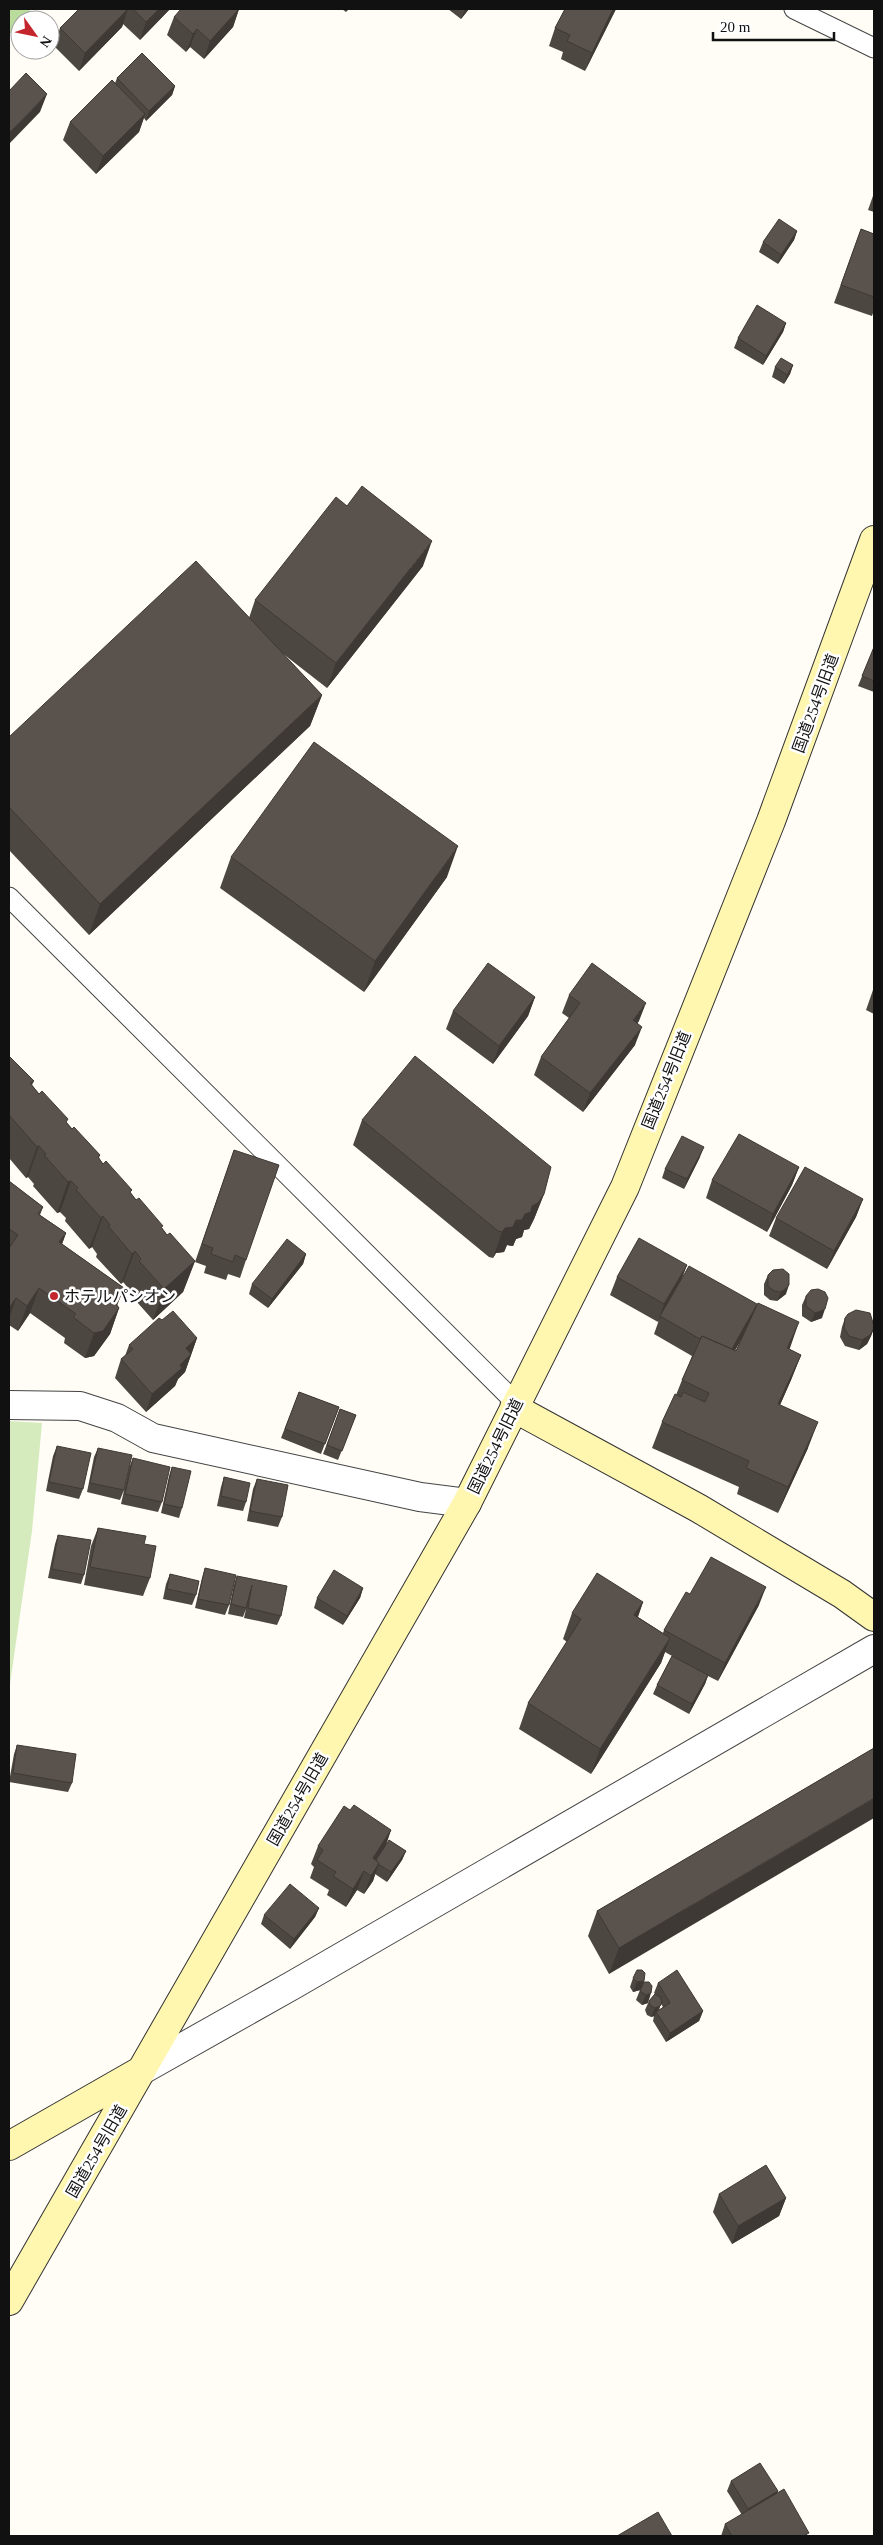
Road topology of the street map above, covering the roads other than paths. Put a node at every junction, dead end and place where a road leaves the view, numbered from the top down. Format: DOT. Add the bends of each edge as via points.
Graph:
graph roads {
  1 [pos="794,9"];
  2 [pos="874,48"];
  3 [pos="874,540"];
  4 [pos="9,897"];
  5 [pos="9,1405"];
  6 [pos="515,1406"];
  7 [pos="467,1503"];
  8 [pos="874,1617"];
  9 [pos="874,1649"];
  10 [pos="144,2069"];
  11 [pos="9,2146"];
  12 [pos="9,2301"];
  1 -- 2 [label="lane"];
  3 -- 6 [label="street, 国道254号旧道" via="771,821 625,1187"];
  4 -- 6 [label="lane"];
  5 -- 7 [label="street" via="80,1406 117,1418 153,1438 420,1497"];
  6 -- 7 [label="street, 国道254号旧道"];
  6 -- 8 [label="street" via="698,1508 842,1594"];
  7 -- 10 [label="street, 国道254号旧道"];
  9 -- 10 [label="street"];
  10 -- 11 [label="street"];
  10 -- 12 [label="street, 国道254号旧道"];
}
